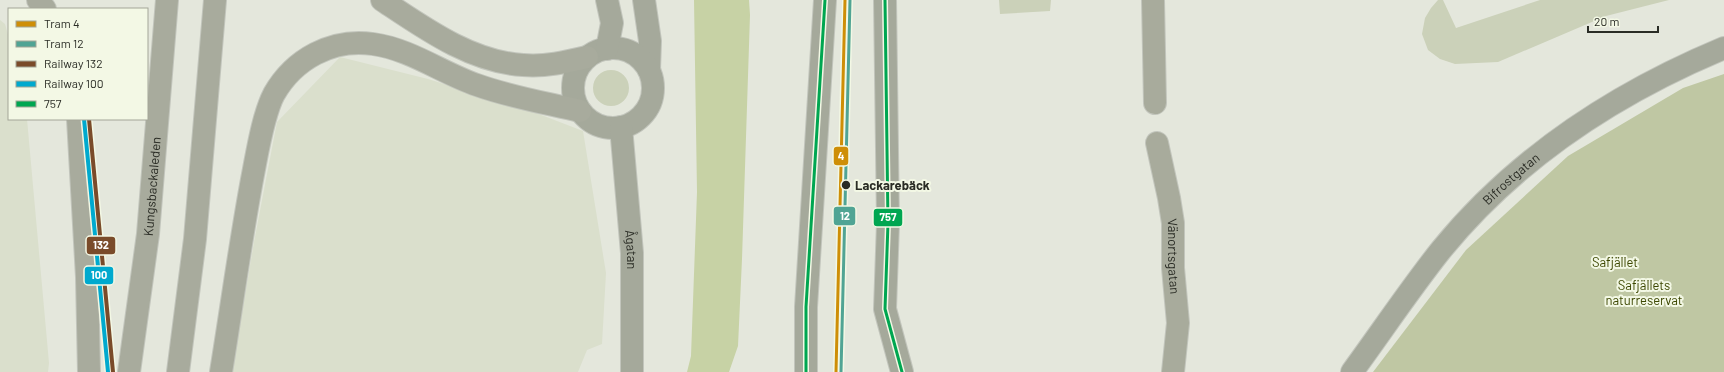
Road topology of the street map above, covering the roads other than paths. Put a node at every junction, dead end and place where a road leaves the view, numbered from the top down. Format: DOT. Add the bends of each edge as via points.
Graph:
graph roads {
  1 [pos="168,0"];
  2 [pos="215,0"];
  3 [pos="382,0"];
  4 [pos="607,0"];
  5 [pos="644,0"];
  6 [pos="825,0"];
  7 [pos="885,0"];
  8 [pos="1153,0"];
  9 [pos="1724,48"];
  10 [pos="607,49"];
  11 [pos="587,57"];
  12 [pos="649,70"];
  13 [pos="1155,103"];
  14 [pos="580,111"];
  15 [pos="78,120"];
  16 [pos="621,128"];
  17 [pos="1158,143"];
  18 [pos="89,372"];
  19 [pos="129,372"];
  20 [pos="178,372"];
  21 [pos="221,372"];
  22 [pos="632,372"];
  23 [pos="806,372"];
  24 [pos="902,372"];
  25 [pos="1173,372"];
  26 [pos="1352,372"];
  1 -- 19 [label="highway, Kungsbackaleden" via="148,234"];
  2 -- 20 [label="highway" via="195,239"];
  3 -- 11 [label="highway" via="449,42 504,63 560,63"];
  4 -- 10 [label="main road" via="612,23"];
  5 -- 12 [label="main road" via="650,41"];
  6 -- 23 [label="main road" via="806,307"];
  7 -- 24 [label="main road" via="888,223 885,309"];
  8 -- 13 [label="street"];
  9 -- 26 [label="main road, Bifrostgatan" via="1652,80 1537,155 1504,183 1442,250"];
  10 -- 11 [label="main road"];
  10 -- 12 [label="main road" via="618,48 631,52 641,59"];
  11 -- 14 [label="main road" via="579,66 573,82 574,100"];
  12 -- 16 [label="main road" via="653,92 648,108 637,120"];
  14 -- 16 [label="main road" via="598,125"];
  14 -- 21 [label="highway" via="478,85 399,51 373,44 329,47 308,57 288,74 273,96 261,132"];
  15 -- 18 [label="highway" via="87,278"];
  16 -- 22 [label="main road, Ågatan" via="632,253"];
  17 -- 25 [label="street, Vänortsgatan" via="1173,224 1173,268 1178,323"];
}
